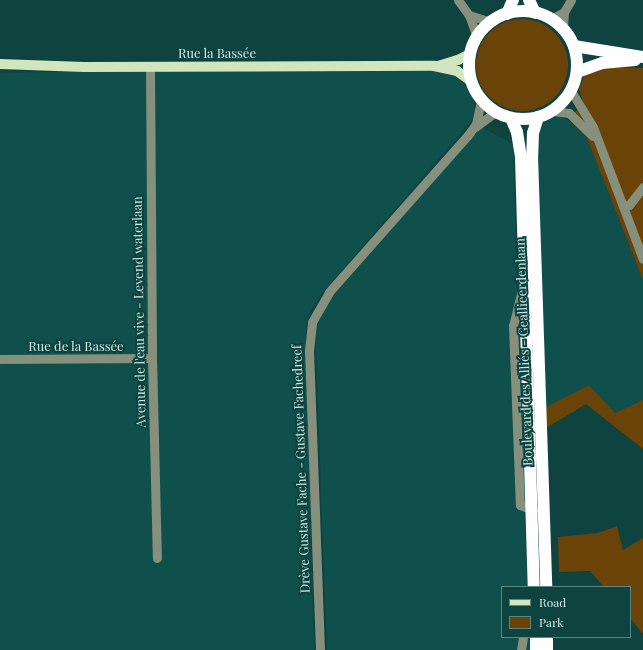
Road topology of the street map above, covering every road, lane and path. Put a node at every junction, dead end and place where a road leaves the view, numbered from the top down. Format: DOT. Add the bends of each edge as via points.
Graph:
graph roads {
  1 [pos="458,0"];
  2 [pos="513,0"];
  3 [pos="529,0"];
  4 [pos="571,0"];
  5 [pos="564,12"];
  6 [pos="536,13"];
  7 [pos="507,14"];
  8 [pos="471,18"];
  9 [pos="551,19"];
  10 [pos="490,22"];
  11 [pos="562,28"];
  12 [pos="477,37"];
  13 [pos="574,46"];
  14 [pos="470,54"];
  15 [pos="643,58"];
  16 [pos="0,64"];
  17 [pos="150,66"];
  18 [pos="434,66"];
  19 [pos="577,72"];
  20 [pos="471,81"];
  21 [pos="571,91"];
  22 [pos="481,101"];
  23 [pos="553,110"];
  24 [pos="496,112"];
  25 [pos="538,117"];
  26 [pos="511,118"];
  27 [pos="471,130"];
  28 [pos="598,142"];
  29 [pos="643,187"];
  30 [pos="623,206"];
  31 [pos="643,259"];
  32 [pos="152,358"];
  33 [pos="0,359"];
  34 [pos="157,558"];
  35 [pos="534,586"];
  36 [pos="546,586"];
  37 [pos="523,638"];
  38 [pos="536,638"];
  39 [pos="547,638"];
  40 [pos="320,650"];
  41 [pos="521,650"];
  42 [pos="536,650"];
  43 [pos="547,650"];
  1 -- 8 [label="street"];
  2 -- 7 [label="highway"];
  3 -- 6 [label="highway"];
  4 -- 5 [label="street"];
  5 -- 9 [label="street"];
  5 -- 11 [label="street"];
  6 -- 7 [label="highway"];
  6 -- 9 [label="highway"];
  7 -- 10 [label="highway"];
  8 -- 10 [label="street"];
  8 -- 12 [label="street"];
  9 -- 11 [label="highway"];
  10 -- 12 [label="highway"];
  11 -- 13 [label="highway"];
  12 -- 14 [label="highway"];
  13 -- 15 [label="highway"];
  13 -- 19 [label="highway"];
  14 -- 18 [label="main road, Rue la Bassée"];
  14 -- 20 [label="highway"];
  15 -- 19 [label="highway" via="602,63"];
  16 -- 17 [label="main road, Rue la Bassée"];
  17 -- 18 [label="main road, Rue la Bassée"];
  17 -- 32 [label="street, Avenue de l'eau vive - Levend waterlaan"];
  18 -- 20 [label="main road, Rue la Bassée" via="457,71"];
  19 -- 21 [label="highway"];
  20 -- 22 [label="highway"];
  21 -- 23 [label="highway"];
  21 -- 28 [label="street" via="593,127"];
  22 -- 24 [label="highway"];
  22 -- 27 [label="street, Drève Gustave Fache - Gustave Fachedreef" via="476,124"];
  23 -- 25 [label="highway"];
  23 -- 28 [label="street" via="569,112"];
  24 -- 26 [label="highway"];
  24 -- 27 [label="street, Drève Gustave Fache - Gustave Fachedreef"];
  25 -- 26 [label="highway" via="524,120"];
  25 -- 36 [label="highway, Boulevard des Alliés - Geallieerdenlaan" via="532,144"];
  26 -- 35 [label="highway, Boulevard des Alliés - Geallieerdenlaan" via="521,148"];
  27 -- 40 [label="street, Drève Gustave Fache - Gustave Fachedreef" via="329,292 312,322 309,351"];
  28 -- 30 [label="street"];
  29 -- 30 [label="street" via="629,205"];
  30 -- 31 [label="street"];
  32 -- 33 [label="street, Rue de la Bassée"];
  32 -- 34 [label="street, Avenue de l'eau vive - Levend waterlaan"];
  37 -- 41 [label="street"];
  38 -- 42 [label="highway"];
  39 -- 43 [label="highway"];
}
